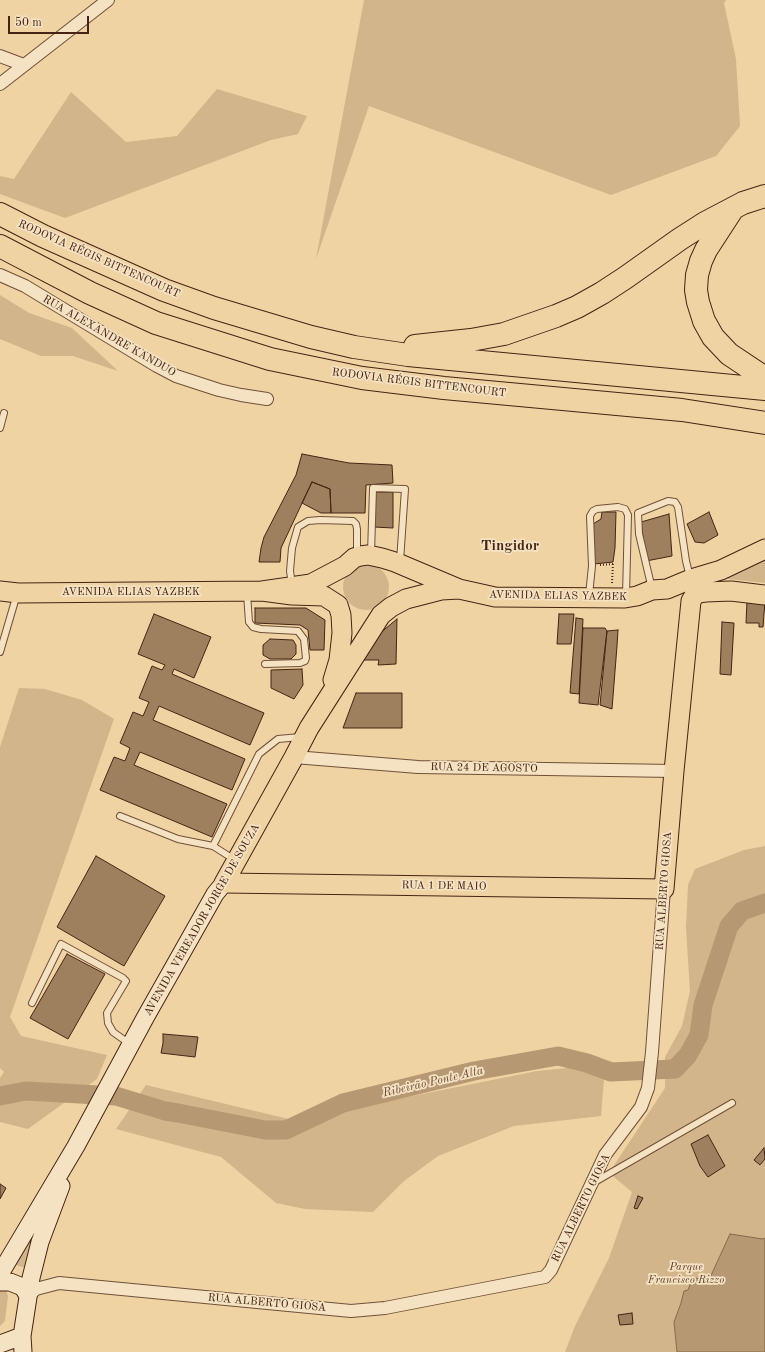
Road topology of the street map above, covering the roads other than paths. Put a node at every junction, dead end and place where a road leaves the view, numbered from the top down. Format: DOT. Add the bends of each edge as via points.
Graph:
graph roads {
  1 [pos="104,1"];
  2 [pos="0,56"];
  3 [pos="24,65"];
  4 [pos="0,84"];
  5 [pos="765,196"];
  6 [pos="733,209"];
  7 [pos="0,214"];
  8 [pos="0,246"];
  9 [pos="0,274"];
  10 [pos="354,346"];
  11 [pos="765,378"];
  12 [pos="765,389"];
  13 [pos="267,399"];
  14 [pos="4,413"];
  15 [pos="765,423"];
  16 [pos="0,428"];
  17 [pos="765,550"];
  18 [pos="358,559"];
  19 [pos="400,565"];
  20 [pos="690,579"];
  21 [pos="292,587"];
  22 [pos="459,589"];
  23 [pos="660,590"];
  24 [pos="254,591"];
  25 [pos="9,592"];
  26 [pos="765,595"];
  27 [pos="589,598"];
  28 [pos="618,598"];
  29 [pos="691,601"];
  30 [pos="338,605"];
  31 [pos="0,652"];
  32 [pos="265,664"];
  33 [pos="330,694"];
  34 [pos="304,736"];
  35 [pos="294,757"];
  36 [pos="674,770"];
  37 [pos="120,816"];
  38 [pos="213,846"];
  39 [pos="236,860"];
  40 [pos="224,883"];
  41 [pos="252,883"];
  42 [pos="664,889"];
  43 [pos="32,1003"];
  44 [pos="131,1045"];
  45 [pos="732,1103"];
  46 [pos="76,1146"];
  47 [pos="593,1184"];
  48 [pos="0,1274"];
  49 [pos="0,1282"];
  50 [pos="28,1296"];
  51 [pos="0,1344"];
  52 [pos="22,1344"];
  1 -- 3 [label="street"];
  2 -- 3 [label="street"];
  3 -- 4 [label="street"];
  5 -- 6 [label="highway"];
  6 -- 10 [label="highway" via="680,239 602,293 577,307 538,323 504,334 445,343 420,346"];
  6 -- 11 [label="highway" via="701,262 696,290 698,302 712,336 729,354"];
  7 -- 10 [label="highway, RODOVIA RÉGIS BITTENCOURT" via="164,290 272,326"];
  8 -- 15 [label="highway, RODOVIA RÉGIS BITTENCOURT" via="90,293 156,323 292,364 362,378 682,410"];
  9 -- 13 [label="street, RUA ALEXANDRE KANDUO" via="25,286 176,376 219,390"];
  10 -- 12 [label="highway, RODOVIA RÉGIS BITTENCOURT" via="408,355"];
  14 -- 16 [label="lane"];
  17 -- 20 [label="main road, AVENIDA ELIAS YAZBEK" via="721,570"];
  18 -- 19 [label="main road, AVENIDA ELIAS YAZBEK" via="382,558"];
  18 -- 19 [label="lane" via="373,488 405,489"];
  18 -- 21 [label="main road, AVENIDA ELIAS YAZBEK" via="317,582"];
  18 -- 21 [label="lane" via="357,529 353,521 308,521 298,528 292,548"];
  18 -- 30 [label="main road, AVENIDA VEREADOR JORGE DE SOUZA" via="340,579"];
  19 -- 22 [label="main road, AVENIDA ELIAS YAZBEK"];
  20 -- 23 [label="main road, AVENIDA ELIAS YAZBEK"];
  20 -- 23 [label="lane" via="678,507 675,502 668,501 638,513 639,534"];
  21 -- 24 [label="main road, AVENIDA ELIAS YAZBEK"];
  22 -- 27 [label="main road, AVENIDA ELIAS YAZBEK" via="495,597"];
  22 -- 33 [label="main road, AVENIDA VEREADOR JORGE DE SOUZA" via="440,590 406,599 381,615"];
  23 -- 28 [label="main road, AVENIDA ELIAS YAZBEK"];
  23 -- 29 [label="main road" via="682,593"];
  24 -- 25 [label="main road, AVENIDA ELIAS YAZBEK"];
  24 -- 30 [label="main road, AVENIDA ELIAS YAZBEK" via="324,596"];
  24 -- 32 [label="lane" via="249,622 253,627 298,631 304,639 305,661"];
  25 -- 31 [label="lane"];
  26 -- 29 [label="main road" via="731,591 706,592 698,593"];
  27 -- 28 [label="main road, AVENIDA ELIAS YAZBEK"];
  27 -- 28 [label="lane" via="592,566 590,516 597,509 618,507 625,509 628,515"];
  29 -- 36 [label="main road, RUA ALBERTO GIOSA"];
  30 -- 33 [label="main road, AVENIDA VEREADOR JORGE DE SOUZA" via="342,615 341,646"];
  33 -- 34 [label="main road, AVENIDA VEREADOR JORGE DE SOUZA"];
  34 -- 35 [label="main road, AVENIDA VEREADOR JORGE DE SOUZA"];
  34 -- 38 [label="lane" via="278,739 259,754"];
  35 -- 36 [label="street, RUA 24 DE AGOSTO" via="420,767"];
  35 -- 39 [label="main road, AVENIDA VEREADOR JORGE DE SOUZA"];
  36 -- 42 [label="main road, RUA ALBERTO GIOSA"];
  37 -- 38 [label="lane" via="178,838"];
  38 -- 39 [label="lane"];
  39 -- 40 [label="main road, AVENIDA VEREADOR JORGE DE SOUZA"];
  39 -- 41 [label="main road" via="243,876"];
  40 -- 41 [label="main road, RUA 1 DE MAIO"];
  40 -- 44 [label="main road, AVENIDA VEREADOR JORGE DE SOUZA" via="215,894"];
  41 -- 42 [label="main road, RUA 1 DE MAIO"];
  42 -- 47 [label="street, RUA ALBERTO GIOSA" via="648,1088 641,1107 606,1155"];
  43 -- 44 [label="lane" via="61,944 126,981 107,1013 108,1023 113,1032"];
  44 -- 46 [label="main road, AVENIDA VEREADOR JORGE DE SOUZA"];
  45 -- 47 [label="lane"];
  46 -- 48 [label="main road, AVENIDA VEREADOR JORGE DE SOUZA"];
  46 -- 50 [label="main road, AVENIDA VEREADOR JORGE DE SOUZA" via="40,1242"];
  47 -- 50 [label="street, RUA ALBERTO GIOSA" via="551,1270 545,1277 534,1280 385,1308 351,1311 59,1283 36,1289"];
  49 -- 50 [label="main road" via="10,1282 24,1288"];
  50 -- 52 [label="main road, AVENIDA VEREADOR JORGE DE SOUZA"];
  51 -- 52 [label="main road"];
}
